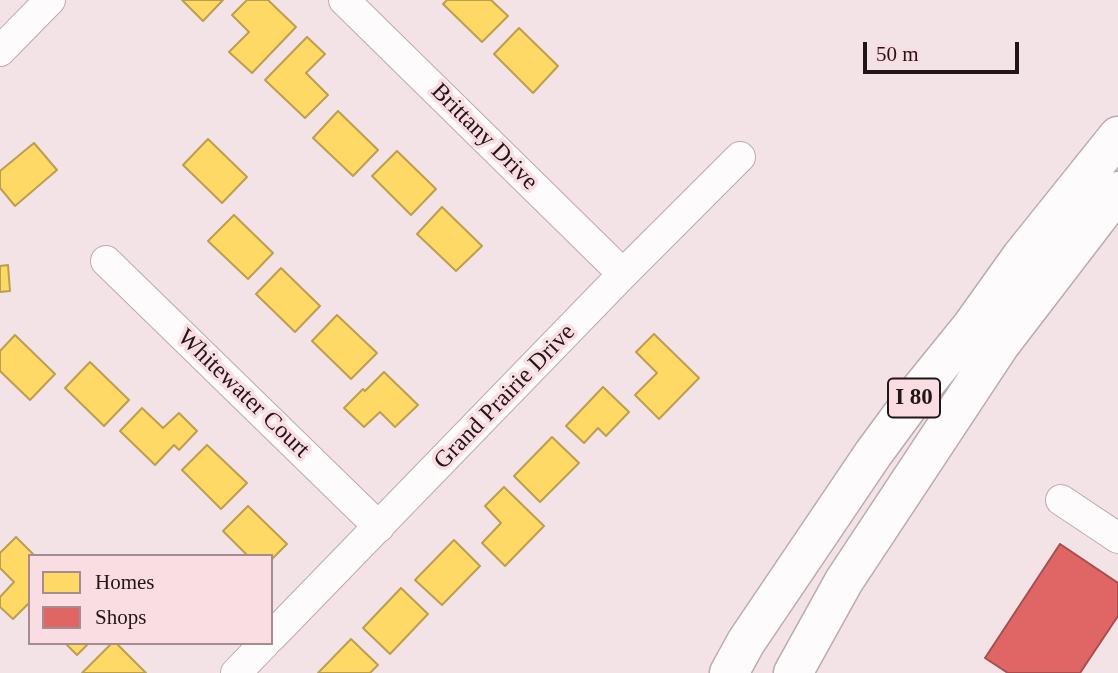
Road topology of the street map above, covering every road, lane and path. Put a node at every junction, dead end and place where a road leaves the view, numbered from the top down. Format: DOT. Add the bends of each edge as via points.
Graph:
graph roads {
  1 [pos="50,0"];
  2 [pos="344,0"];
  3 [pos="0,51"];
  4 [pos="1118,136"];
  5 [pos="740,157"];
  6 [pos="1118,191"];
  7 [pos="106,261"];
  8 [pos="623,274"];
  9 [pos="1061,500"];
  10 [pos="380,527"];
  11 [pos="1118,538"];
  12 [pos="273,635"];
  13 [pos="263,645"];
  14 [pos="236,673"];
  15 [pos="729,673"];
  16 [pos="793,673"];
  1 -- 3 [label="street"];
  2 -- 8 [label="street, Brittany Drive"];
  4 -- 15 [label="highway, I 80" via="873,454"];
  5 -- 8 [label="street, Grand Prairie Drive"];
  6 -- 16 [label="highway, I 80" via="992,356 844,581"];
  7 -- 10 [label="street, Whitewater Court"];
  8 -- 10 [label="street, Grand Prairie Drive"];
  9 -- 11 [label="street"];
  10 -- 12 [label="street, Grand Prairie Drive"];
  13 -- 14 [label="street"];
}
